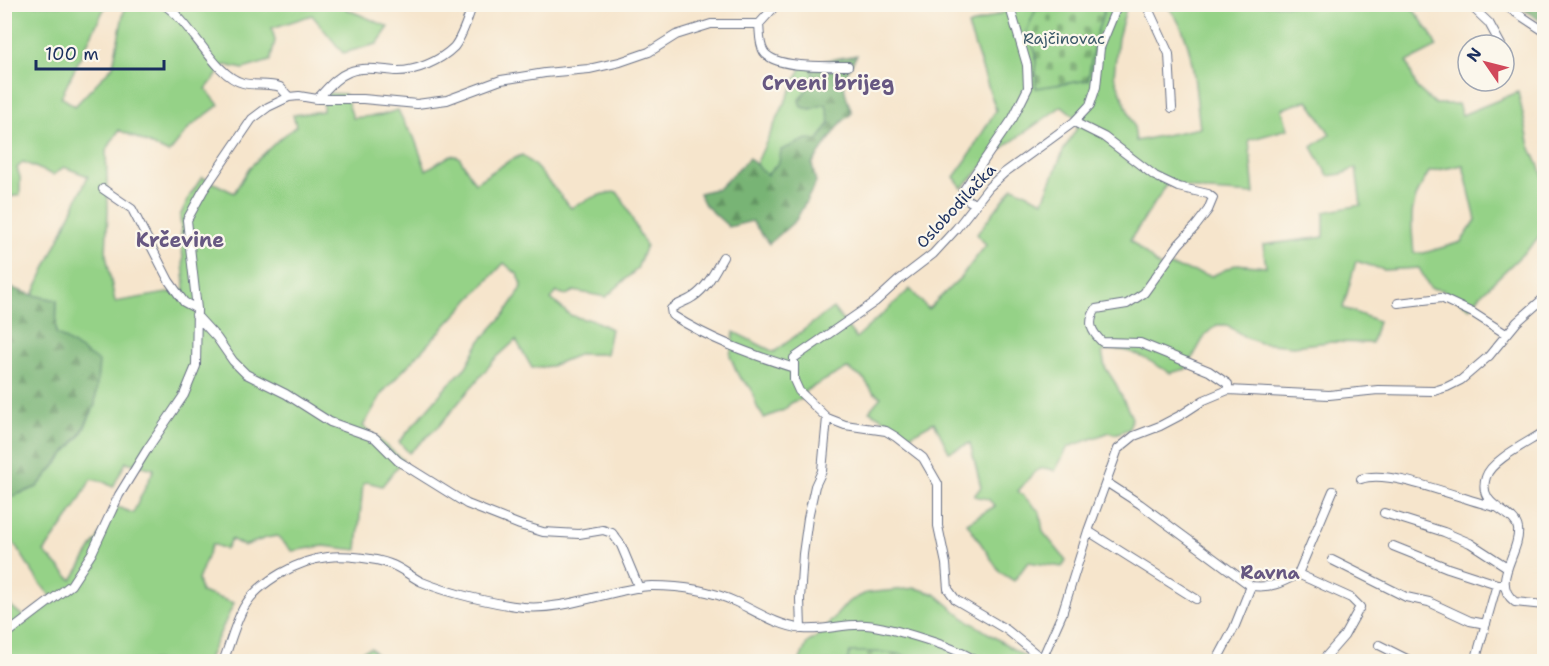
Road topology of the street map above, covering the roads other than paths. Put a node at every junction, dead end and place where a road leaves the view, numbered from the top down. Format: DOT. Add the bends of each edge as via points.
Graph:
graph roads {
  1 [pos="163,4"];
  2 [pos="473,4"];
  3 [pos="777,4"];
  4 [pos="1009,4"];
  5 [pos="1118,4"];
  6 [pos="1146,4"];
  7 [pos="1470,4"];
  8 [pos="1503,4"];
  9 [pos="759,24"];
  10 [pos="1545,31"];
  11 [pos="1494,33"];
  12 [pos="848,66"];
  13 [pos="289,97"];
  14 [pos="318,99"];
  15 [pos="1172,108"];
  16 [pos="1074,122"];
  17 [pos="103,189"];
  18 [pos="976,205"];
  19 [pos="723,257"];
  20 [pos="1545,298"];
  21 [pos="1398,303"];
  22 [pos="196,312"];
  23 [pos="1506,334"];
  24 [pos="794,368"];
  25 [pos="1228,390"];
  26 [pos="827,418"];
  27 [pos="1545,432"];
  28 [pos="1361,479"];
  29 [pos="1106,482"];
  30 [pos="1333,492"];
  31 [pos="1495,507"];
  32 [pos="1384,513"];
  33 [pos="1088,531"];
  34 [pos="1393,546"];
  35 [pos="1332,560"];
  36 [pos="1507,567"];
  37 [pos="1298,574"];
  38 [pos="1501,584"];
  39 [pos="1251,586"];
  40 [pos="639,588"];
  41 [pos="1196,599"];
  42 [pos="1545,605"];
  43 [pos="1486,624"];
  44 [pos="801,629"];
  45 [pos="4,636"];
  46 [pos="1378,645"];
  47 [pos="1044,660"];
  48 [pos="1323,660"];
  49 [pos="223,662"];
  50 [pos="977,662"];
  51 [pos="1216,662"];
  52 [pos="1413,662"];
  53 [pos="1475,662"];
  1 -- 13 [label="street" via="183,21 228,76 243,83 280,87"];
  2 -- 14 [label="street" via="455,45 439,58 401,71 348,72"];
  3 -- 9 [label="street"];
  4 -- 18 [label="street" via="1027,65 1028,88 1013,118 963,191 965,198"];
  5 -- 16 [label="street, Oslobodilačka" via="1100,48 1090,105"];
  6 -- 15 [label="street" via="1169,54"];
  7 -- 11 [label="street"];
  8 -- 10 [label="street"];
  9 -- 12 [label="street" via="762,49 767,55 793,65"];
  9 -- 14 [label="street" via="711,24 676,35 649,52 620,62 501,80 447,100 417,104"];
  13 -- 14 [label="street"];
  13 -- 22 [label="street" via="252,119 187,220"];
  16 -- 18 [label="street, Oslobodilačka" via="1004,173"];
  16 -- 25 [label="street" via="1104,137 1155,176 1213,198 1208,210 1144,293 1127,304 1096,309 1091,316 1092,332 1102,342 1140,343 1195,365 1228,384"];
  17 -- 22 [label="street" via="132,209 169,280"];
  18 -- 24 [label="street, Oslobodilačka" via="933,254 875,302 794,357"];
  19 -- 24 [label="street" via="703,290 677,304 671,309 672,315 698,332 743,352"];
  20 -- 23 [label="street"];
  21 -- 23 [label="street" via="1441,298"];
  22 -- 40 [label="street" via="246,374 330,422 375,438 398,461 467,504 543,532 612,533"];
  22 -- 45 [label="street" via="196,366 184,395 119,495 92,553 71,585"];
  23 -- 25 [label="street" via="1474,370 1434,391 1378,390 1329,395"];
  24 -- 26 [label="street" via="799,391"];
  25 -- 29 [label="street" via="1134,436 1118,449"];
  26 -- 44 [label="street" via="822,471 815,486 803,554"];
  26 -- 47 [label="street" via="886,431 923,458 938,484 938,526 948,590 956,600 1007,630"];
  27 -- 31 [label="street" via="1490,469 1484,485"];
  28 -- 31 [label="street" via="1386,477"];
  29 -- 33 [label="street"];
  29 -- 39 [label="street"];
  30 -- 37 [label="street"];
  31 -- 36 [label="street" via="1518,528"];
  32 -- 36 [label="street" via="1470,543"];
  33 -- 41 [label="street"];
  33 -- 47 [label="street"];
  34 -- 38 [label="street"];
  35 -- 43 [label="street" via="1406,597"];
  36 -- 38 [label="street"];
  37 -- 39 [label="street" via="1267,588"];
  37 -- 48 [label="street" via="1351,598 1360,607 1344,636"];
  38 -- 42 [label="street" via="1515,602"];
  38 -- 43 [label="street"];
  39 -- 51 [label="street"];
  40 -- 44 [label="street" via="692,588"];
  40 -- 49 [label="street" via="558,605 522,607 453,592 423,582 391,564 328,557 278,574 264,586 245,606"];
  43 -- 53 [label="street"];
  44 -- 50 [label="street" via="872,626 948,647"];
  46 -- 52 [label="street"];
}
